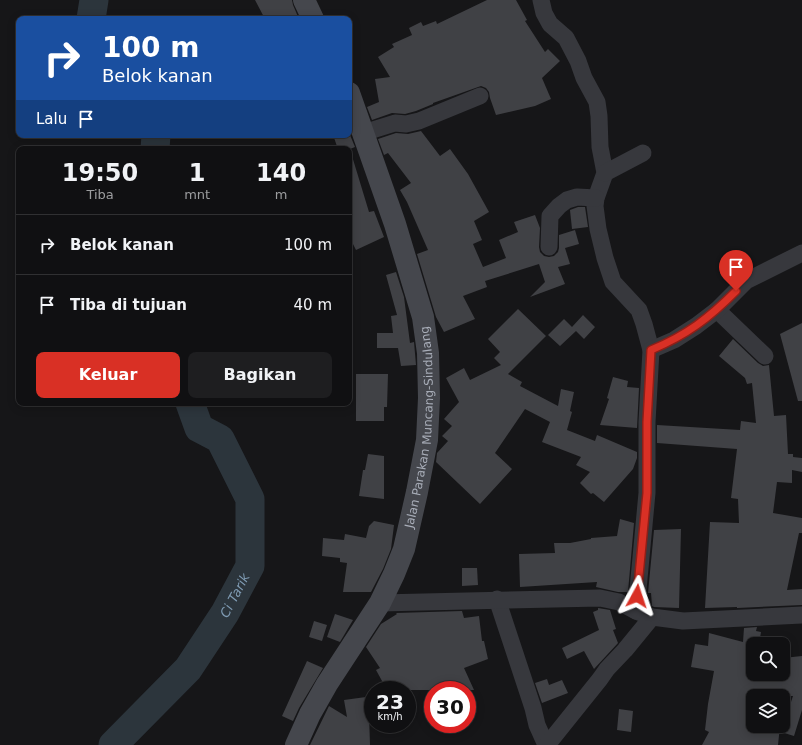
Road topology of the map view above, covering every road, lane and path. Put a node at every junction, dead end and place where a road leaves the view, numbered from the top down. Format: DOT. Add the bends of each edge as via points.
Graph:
graph roads {
  1 [pos="304,0"];
  2 [pos="542,0"];
  3 [pos="312,16"];
  4 [pos="480,96"];
  5 [pos="352,102"];
  6 [pos="363,133"];
  7 [pos="643,153"];
  8 [pos="605,173"];
  9 [pos="592,198"];
  10 [pos="549,247"];
  11 [pos="802,253"];
  12 [pos="717,310"];
  13 [pos="651,350"];
  14 [pos="765,356"];
  15 [pos="497,599"];
  16 [pos="380,602"];
  17 [pos="644,614"];
  18 [pos="802,615"];
  19 [pos="542,737"];
  20 [pos="296,745"];
  1 -- 3 [label="street"];
  2 -- 8 [label="street" via="544,13 550,24 566,38 597,102 600,147"];
  4 -- 6 [label="street" via="419,121 395,123"];
  5 -- 6 [label="street, Jalan Parakan Muncang-Sindulang"];
  6 -- 16 [label="street, Jalan Parakan Muncang-Sindulang" via="395,224 423,318 428,353 427,440 418,492 404,548"];
  7 -- 8 [label="street"];
  8 -- 9 [label="street"];
  9 -- 10 [label="street" via="577,197 567,200 550,216"];
  9 -- 13 [label="street" via="613,282 639,310"];
  11 -- 12 [label="street" via="746,281"];
  12 -- 13 [label="street" via="674,340"];
  12 -- 14 [label="street"];
  13 -- 17 [label="street" via="647,422"];
  15 -- 16 [label="street"];
  15 -- 17 [label="street" via="600,598 619,602"];
  15 -- 19 [label="street"];
  16 -- 20 [label="street, Jalan Parakan Muncang-Sindulang" via="327,684"];
  17 -- 18 [label="street" via="684,621"];
  17 -- 19 [label="street" via="625,650"];
}
